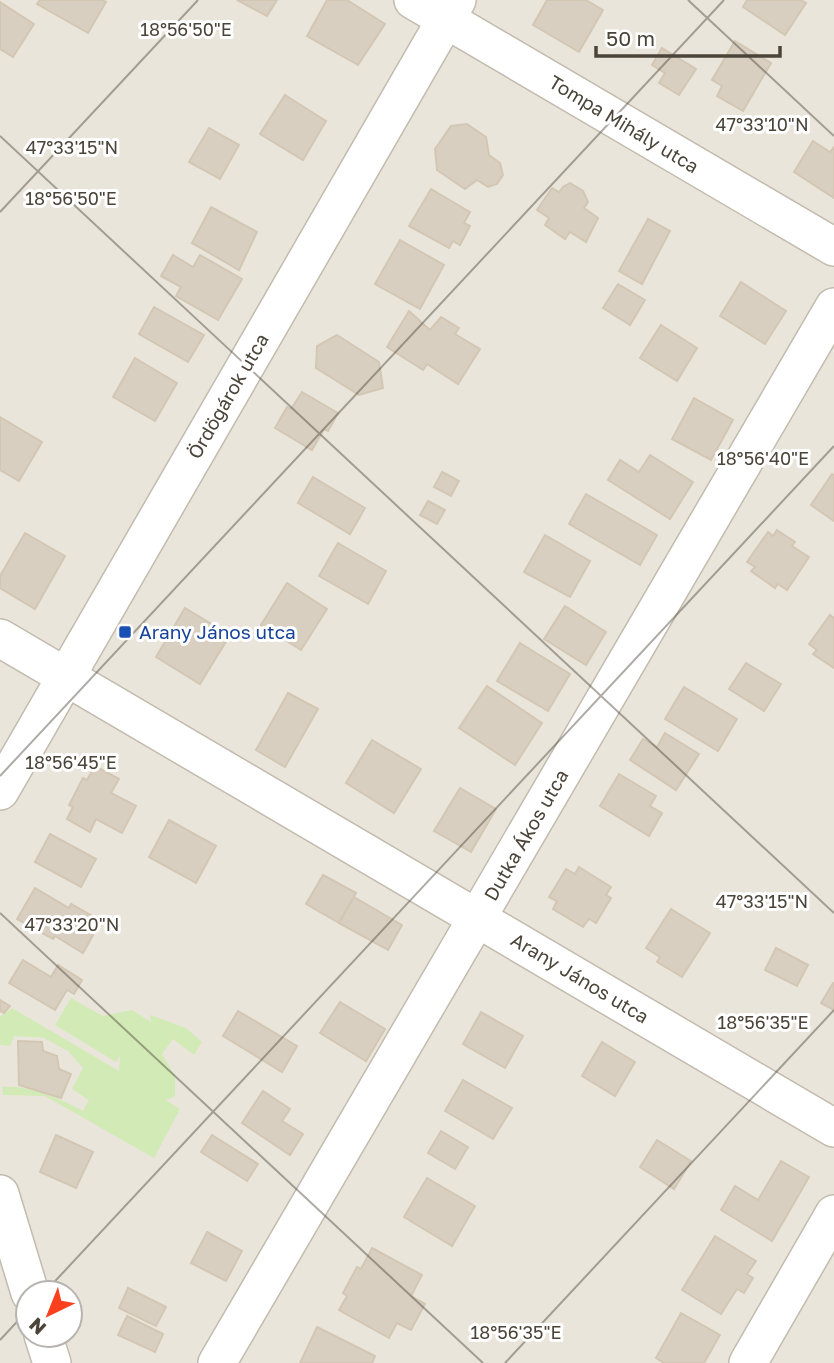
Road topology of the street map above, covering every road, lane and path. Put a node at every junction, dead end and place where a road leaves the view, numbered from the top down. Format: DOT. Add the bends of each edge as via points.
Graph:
graph roads {
  1 [pos="413,0"];
  2 [pos="451,10"];
  3 [pos="834,247"];
  4 [pos="834,307"];
  5 [pos="0,638"];
  6 [pos="67,676"];
  7 [pos="0,791"];
  8 [pos="478,918"];
  9 [pos="834,1128"];
  10 [pos="0,1194"];
  11 [pos="834,1214"];
  12 [pos="26,1279"];
  13 [pos="217,1363"];
  14 [pos="748,1363"];
  1 -- 2 [label="street, Tompa Mihály utca"];
  2 -- 3 [label="street, Tompa Mihály utca"];
  2 -- 6 [label="street, Ördögárok utca"];
  4 -- 8 [label="street, Dutka Ákos utca"];
  5 -- 6 [label="street, Arany János utca"];
  6 -- 7 [label="street, Ördögárok utca"];
  6 -- 8 [label="street, Arany János utca"];
  8 -- 9 [label="street, Arany János utca"];
  8 -- 13 [label="street, Dutka Ákos utca"];
  10 -- 12 [label="street"];
  11 -- 14 [label="street"];
}
